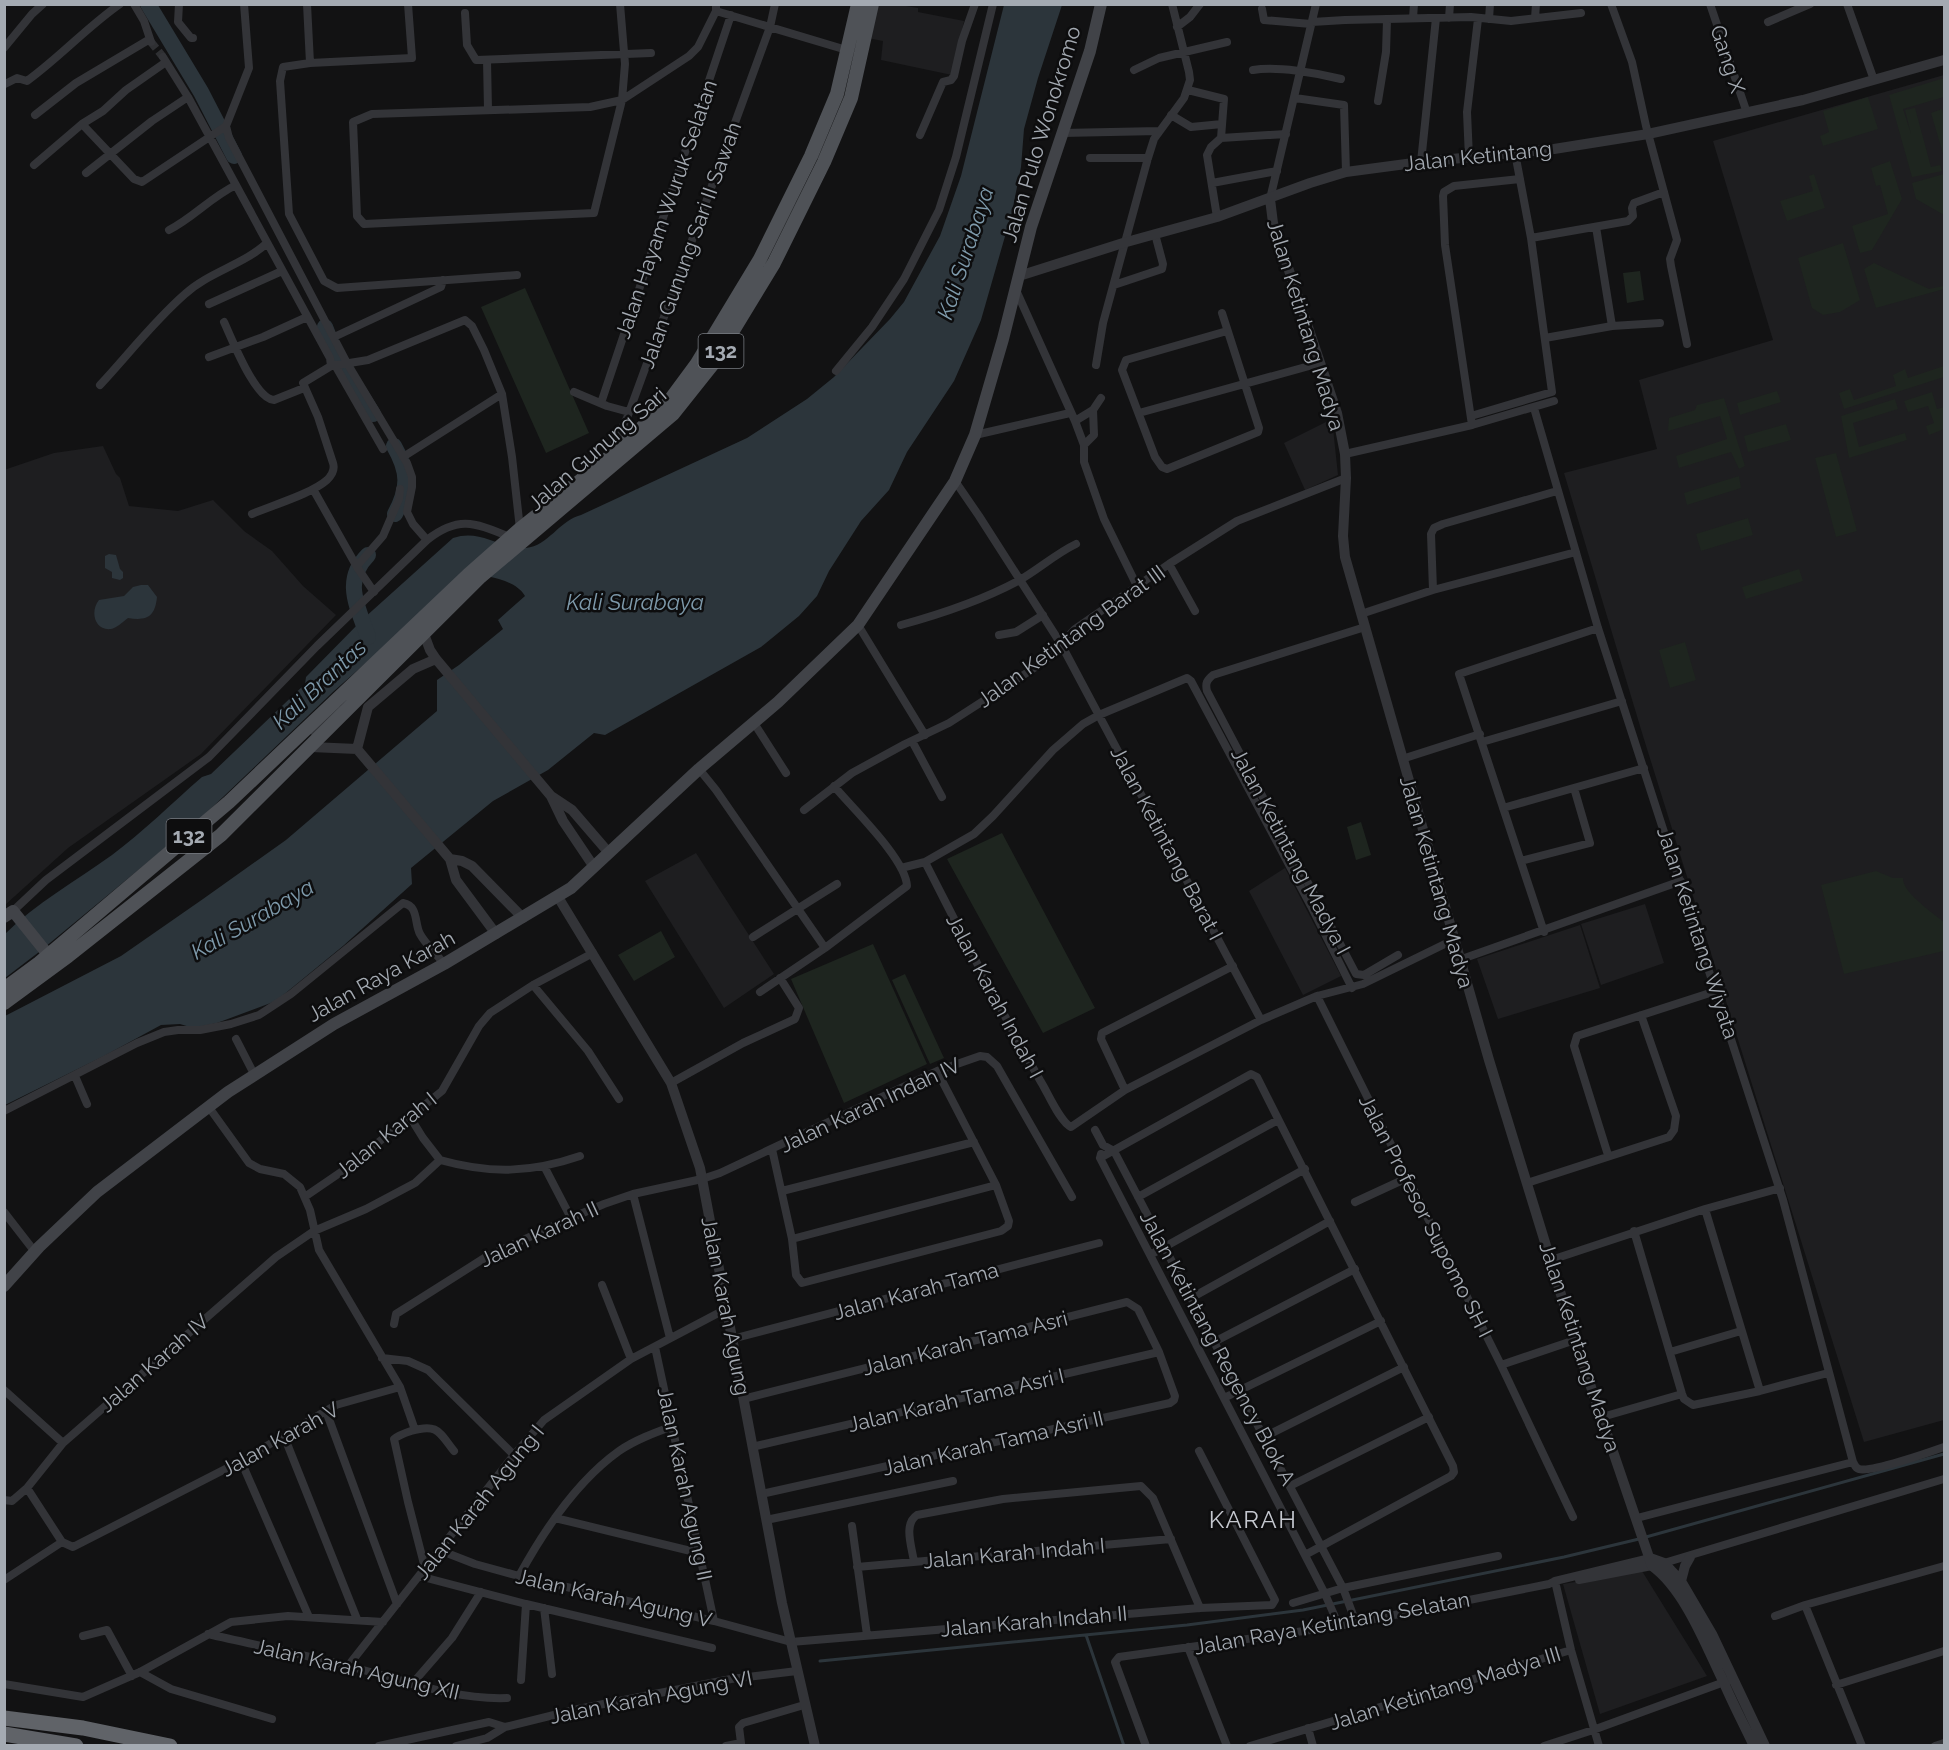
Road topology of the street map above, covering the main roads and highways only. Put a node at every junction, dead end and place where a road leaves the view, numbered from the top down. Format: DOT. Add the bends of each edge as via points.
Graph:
graph roads {
  1 [pos="858,4"];
  2 [pos="873,4"];
  3 [pos="1101,4"];
  4 [pos="701,369"];
  5 [pos="955,481"];
  6 [pos="513,538"];
  7 [pos="417,632"];
  8 [pos="210,819"];
  9 [pos="220,835"];
  10 [pos="12,915"];
  11 [pos="50,957"];
  12 [pos="4,989"];
  13 [pos="4,1003"];
  14 [pos="4,1286"];
  15 [pos="4,1718"];
  16 [pos="4,1734"];
  17 [pos="76,1746"];
  18 [pos="170,1746"];
  1 -- 4 [label="main road, Jalan Gunung Sari / 132" via="837,94 811,156"];
  2 -- 4 [label="main road, Jalan Gunung Sari / 132" via="851,98 824,162 774,263"];
  3 -- 5 [label="main road, Jalan Pulo Wonokromo" via="1090,51 1030,227 975,435"];
  4 -- 6 [label="main road, Jalan Gunung Sari / 132" via="605,461"];
  4 -- 6 [label="main road, Jalan Gunung Sari / 132" via="673,414 647,439"];
  5 -- 14 [label="main road, Jalan Raya Karah" via="858,625 594,867 558,897 334,1024 208,1106 97,1192"];
  6 -- 7 [label="main road, Jalan Gunung Sari / 132"];
  7 -- 8 [label="main road, 132"];
  7 -- 9 [label="main road, 132" via="349,708"];
  8 -- 9 [label="main road" via="212,832"];
  8 -- 11 [label="main road, 132"];
  9 -- 11 [label="main road, 132"];
  10 -- 11 [label="main road"];
  11 -- 12 [label="main road, 132"];
  11 -- 13 [label="main road, 132"];
  15 -- 18 [label="highway" via="83,1728"];
  16 -- 17 [label="highway"];
}
